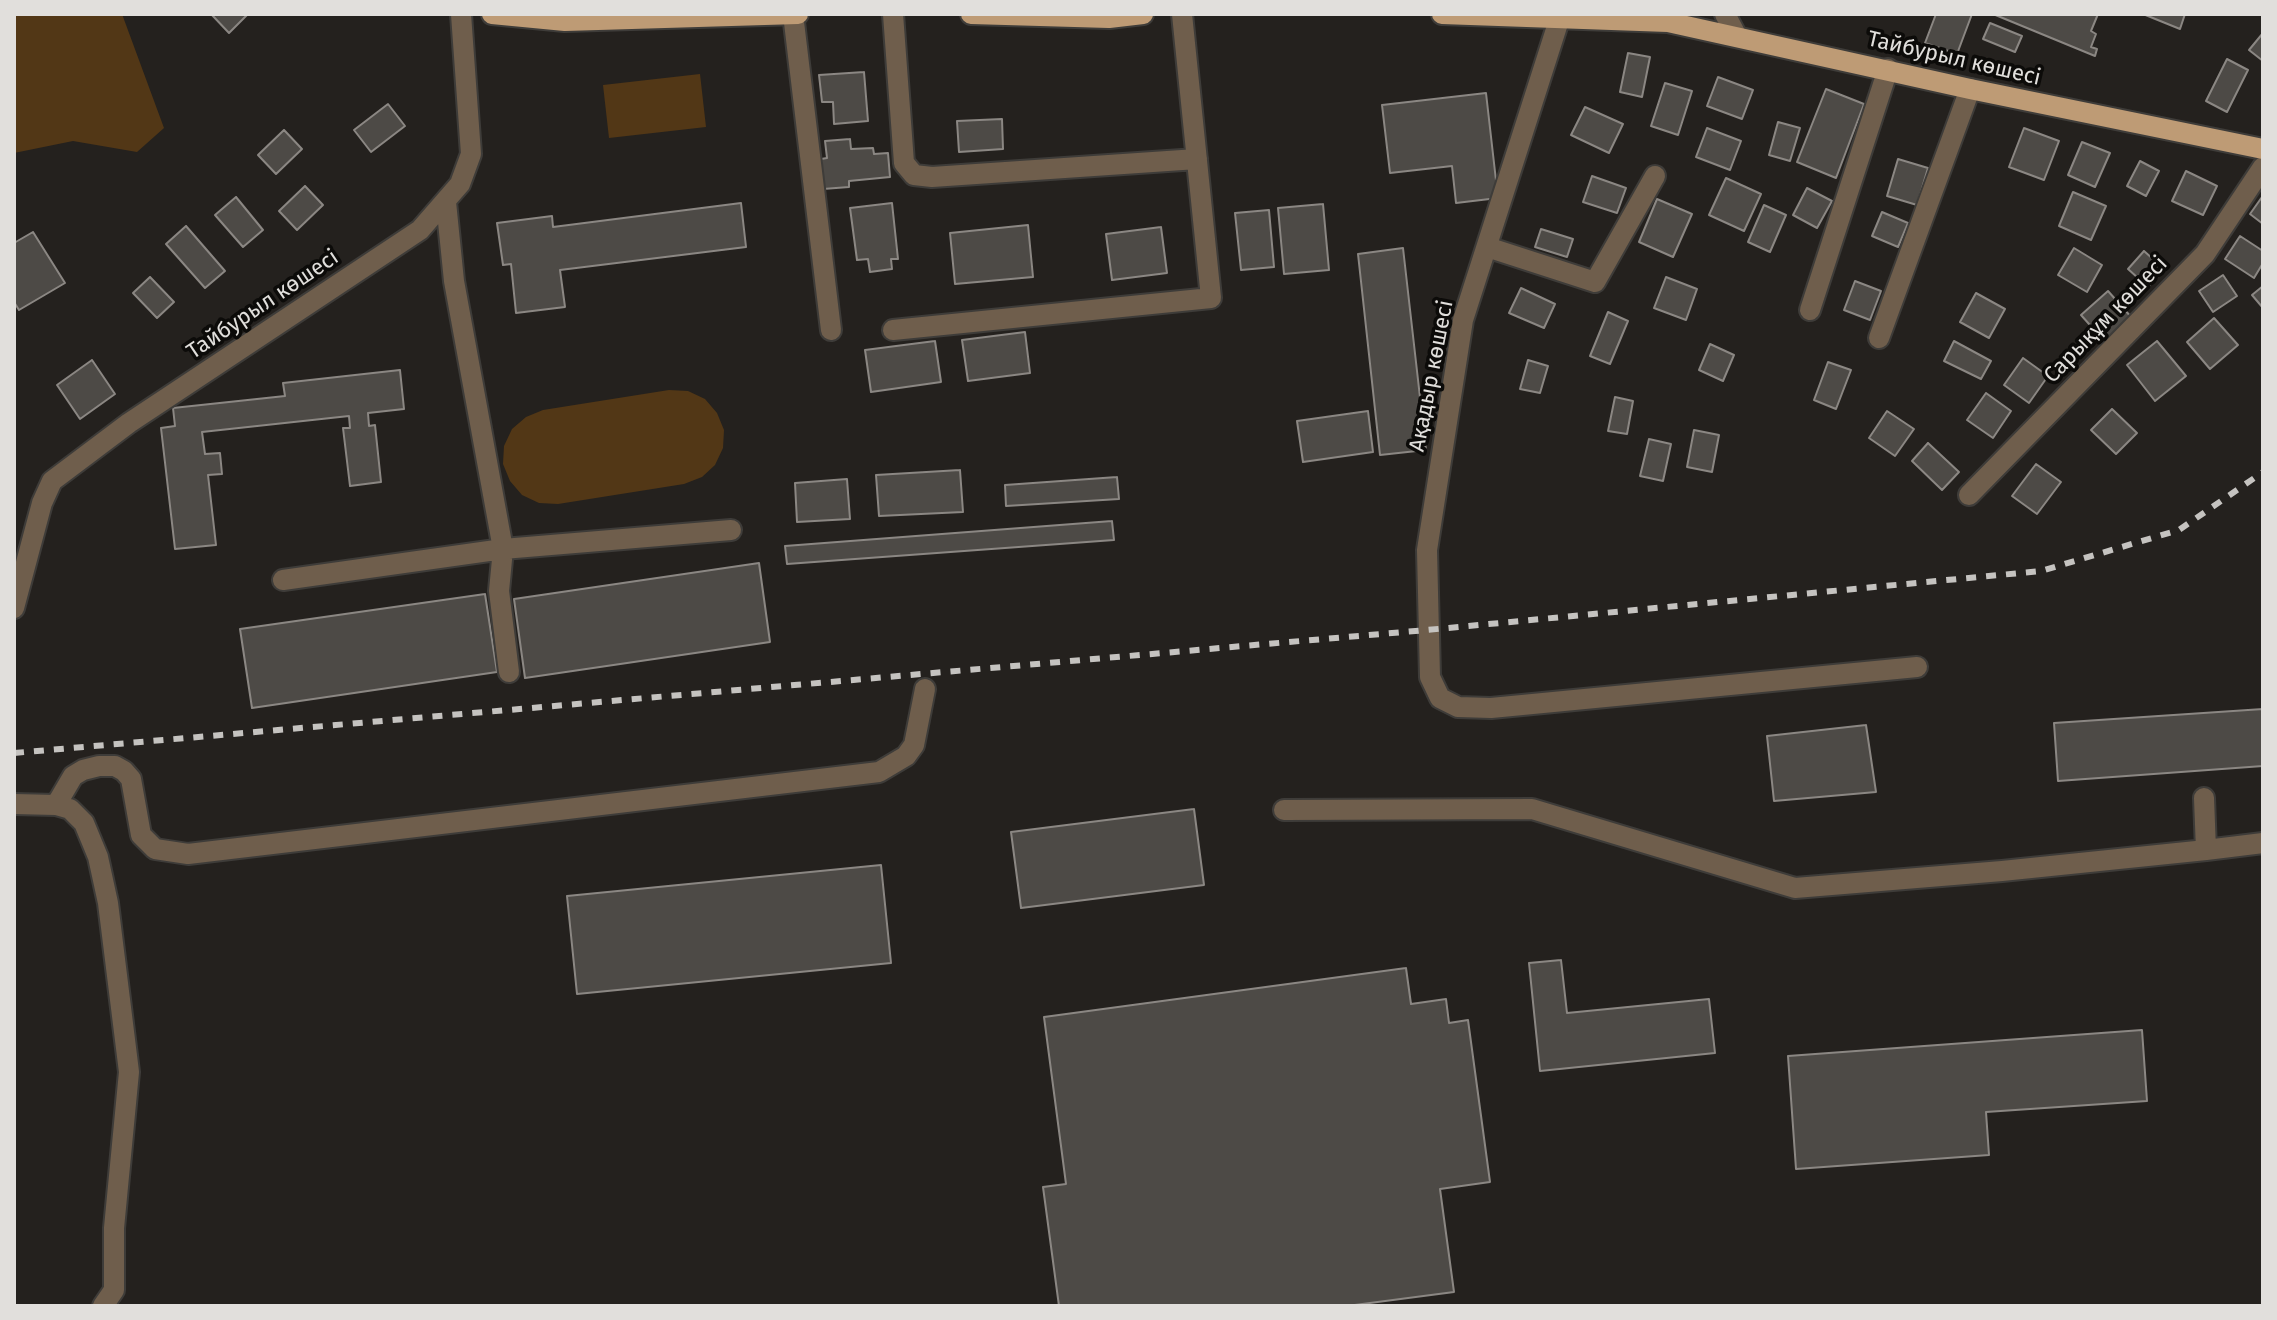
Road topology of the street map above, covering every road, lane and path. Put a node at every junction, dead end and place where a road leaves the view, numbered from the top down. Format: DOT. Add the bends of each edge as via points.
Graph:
graph roads {
  1 [pos="461,14"];
  2 [pos="492,14"];
  3 [pos="795,14"];
  4 [pos="893,14"];
  5 [pos="971,14"];
  6 [pos="1143,14"];
  7 [pos="1182,14"];
  8 [pos="1442,14"];
  9 [pos="1725,14"];
  10 [pos="568,17"];
  11 [pos="1559,20"];
  12 [pos="1736,35"];
  13 [pos="1888,69"];
  14 [pos="1970,89"];
  15 [pos="2263,149"];
  16 [pos="1197,159"];
  17 [pos="2263,167"];
  18 [pos="1655,176"];
  19 [pos="446,202"];
  20 [pos="1487,247"];
  21 [pos="1810,310"];
  22 [pos="831,330"];
  23 [pos="893,330"];
  24 [pos="1879,338"];
  25 [pos="1969,495"];
  26 [pos="731,530"];
  27 [pos="503,549"];
  28 [pos="283,580"];
  29 [pos="14,608"];
  30 [pos="1917,667"];
  31 [pos="509,672"];
  32 [pos="925,689"];
  33 [pos="2204,798"];
  34 [pos="14,804"];
  35 [pos="56,805"];
  36 [pos="1284,810"];
  37 [pos="2263,843"];
  38 [pos="2206,850"];
  39 [pos="103,1306"];
  1 -- 19 [label="street, Тайбурыл көшесі" via="471,154 460,184"];
  2 -- 10 [label="main road"];
  3 -- 10 [label="main road"];
  3 -- 22 [label="street"];
  4 -- 16 [label="street" via="904,163 914,175"];
  5 -- 6 [label="main road"];
  7 -- 16 [label="street"];
  8 -- 11 [label="main road, Тайбурыл көшесі"];
  9 -- 12 [label="street"];
  11 -- 12 [label="main road, Тайбурыл көшесі" via="1668,22"];
  11 -- 20 [label="street, Ақадыр көшесі"];
  12 -- 13 [label="main road, Тайбурыл көшесі"];
  13 -- 14 [label="main road, Тайбурыл көшесі"];
  13 -- 21 [label="street"];
  14 -- 15 [label="main road, Тайбурыл көшесі"];
  14 -- 24 [label="street"];
  16 -- 23 [label="street" via="1211,298"];
  17 -- 25 [label="street, Сарықұм көшесі" via="2205,254"];
  18 -- 20 [label="street" via="1595,282"];
  19 -- 27 [label="street" via="454,281"];
  19 -- 29 [label="street, Тайбурыл көшесі" via="420,230 129,423 52,481"];
  20 -- 30 [label="street, Ақадыр көшесі" via="1463,320 1427,550 1430,677 1440,698 1458,707 1491,708"];
  26 -- 27 [label="street"];
  27 -- 28 [label="street"];
  27 -- 31 [label="street" via="499,591"];
  32 -- 35 [label="street" via="914,745 879,772 188,854 155,849 141,835 131,779 115,766 73,776"];
  33 -- 38 [label="street"];
  34 -- 35 [label="street"];
  35 -- 39 [label="street" via="70,809 84,823 98,857 129,1072 114,1228 114,1290"];
  36 -- 38 [label="street" via="1532,809 1795,888"];
  37 -- 38 [label="street"];
}
